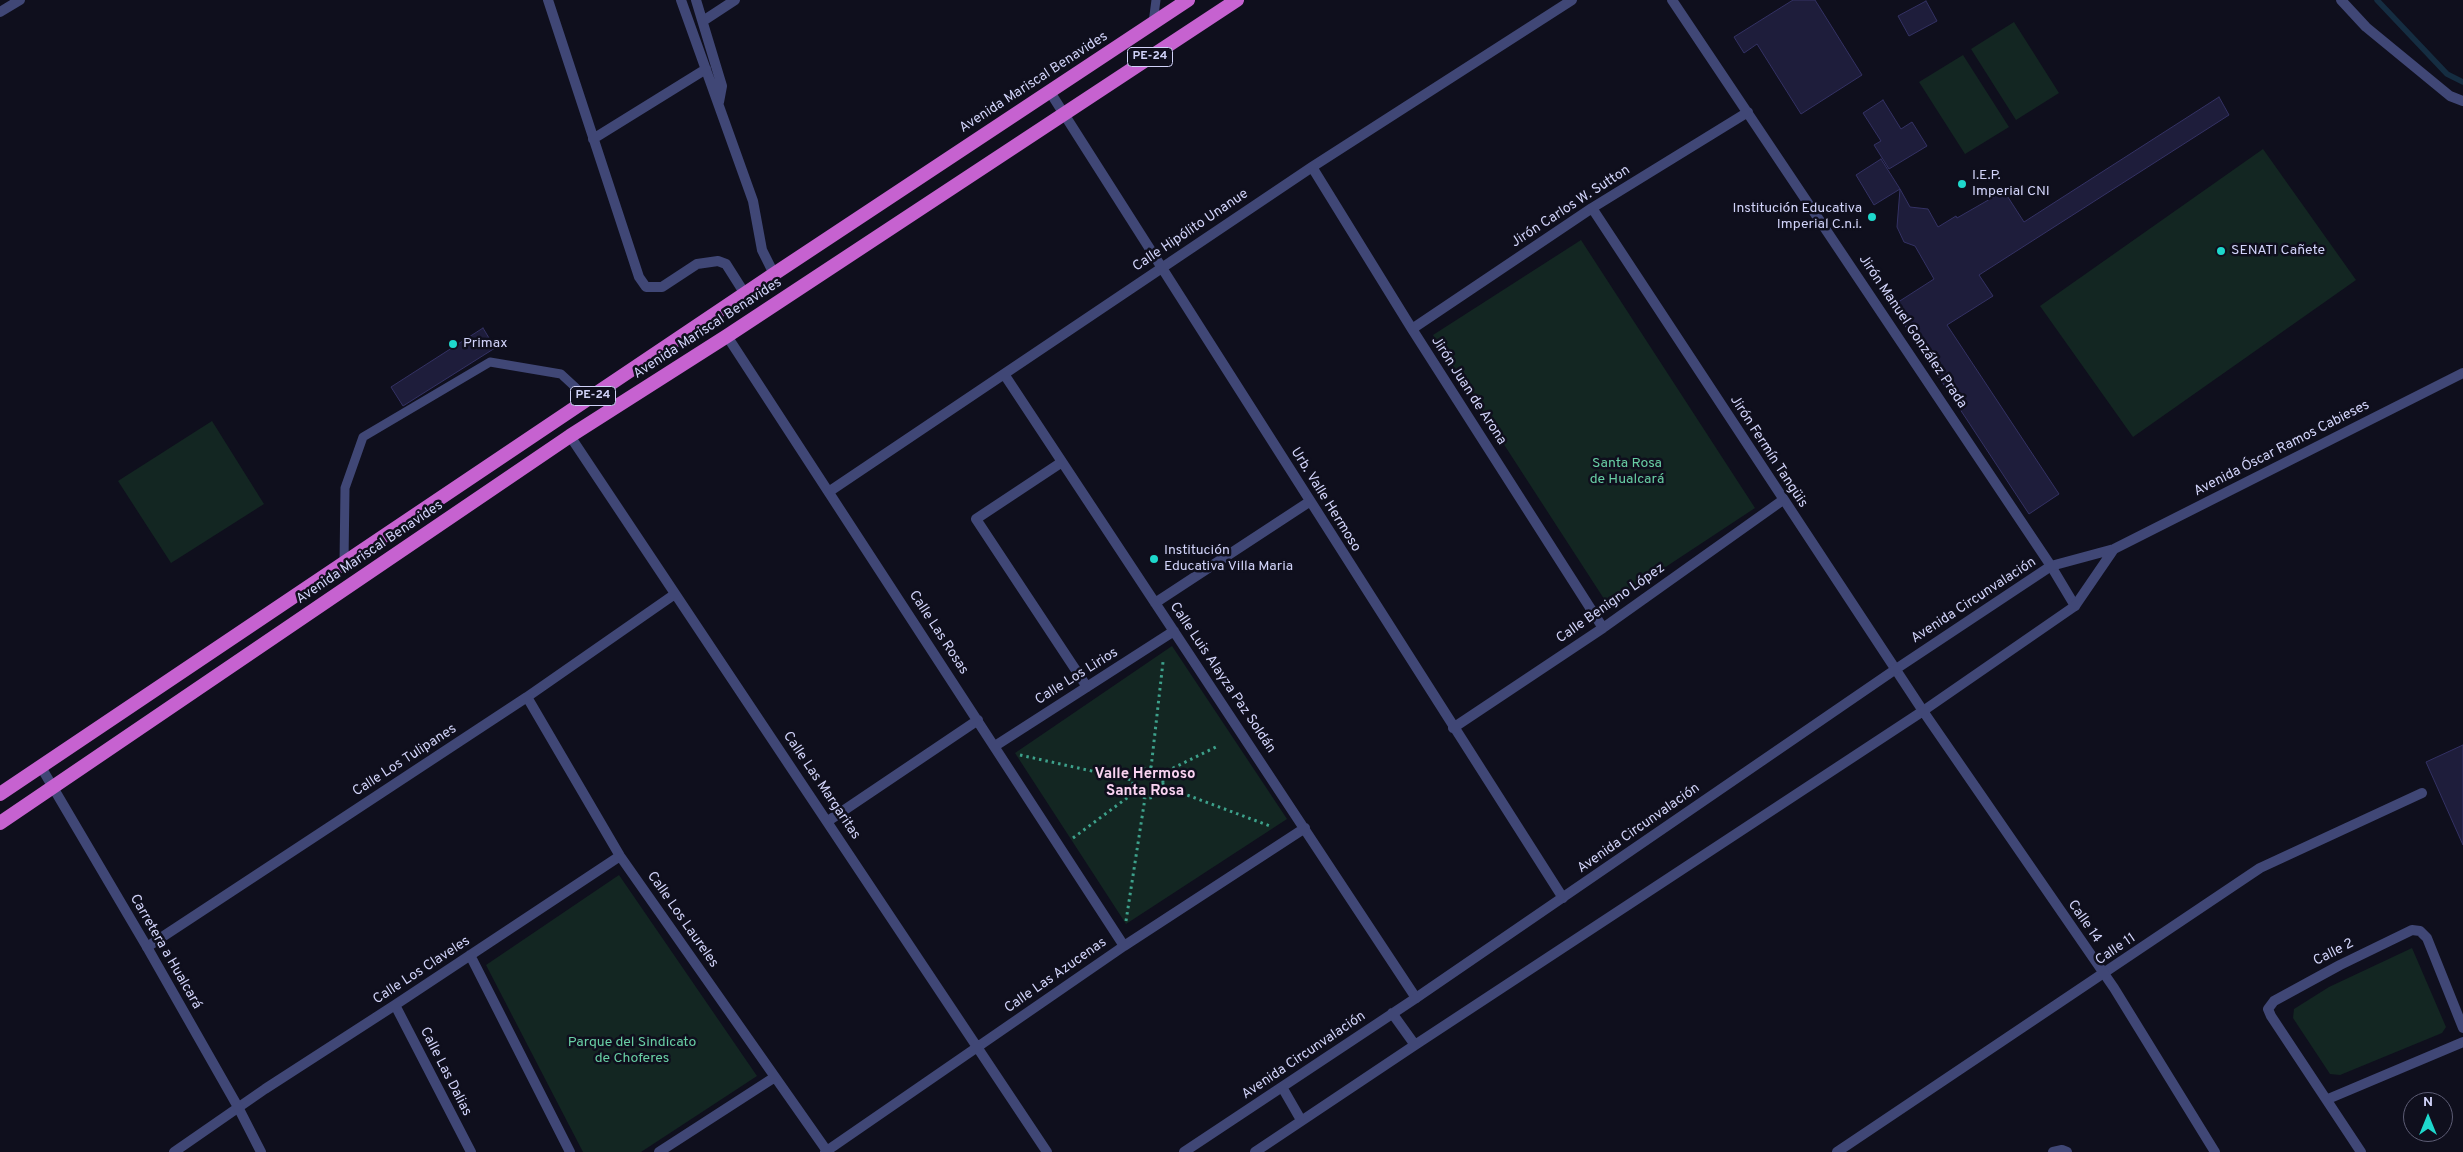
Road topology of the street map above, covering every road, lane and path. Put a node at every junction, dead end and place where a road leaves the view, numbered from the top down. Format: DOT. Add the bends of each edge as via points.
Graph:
graph roads {
  1 [pos="20,0"];
  2 [pos="548,0"];
  3 [pos="681,0"];
  4 [pos="696,0"];
  5 [pos="735,0"];
  6 [pos="1156,0"];
  7 [pos="1188,0"];
  8 [pos="1237,0"];
  9 [pos="1572,0"];
  10 [pos="1672,0"];
  11 [pos="2340,0"];
  12 [pos="0,12"];
  13 [pos="703,21"];
  14 [pos="1153,24"];
  15 [pos="706,69"];
  16 [pos="1050,92"];
  17 [pos="2463,101"];
  18 [pos="718,105"];
  19 [pos="1748,112"];
  20 [pos="1064,115"];
  21 [pos="593,139"];
  22 [pos="1312,167"];
  23 [pos="1592,208"];
  24 [pos="1162,267"];
  25 [pos="774,274"];
  26 [pos="745,294"];
  27 [pos="1412,329"];
  28 [pos="727,336"];
  29 [pos="1004,374"];
  30 [pos="2463,374"];
  31 [pos="588,399"];
  32 [pos="570,436"];
  33 [pos="1062,462"];
  34 [pos="830,491"];
  35 [pos="1782,500"];
  36 [pos="1309,502"];
  37 [pos="2114,549"];
  38 [pos="344,563"];
  39 [pos="2051,566"];
  40 [pos="675,594"];
  41 [pos="1155,603"];
  42 [pos="2075,606"];
  43 [pos="1603,628"];
  44 [pos="1174,632"];
  45 [pos="1163,662"];
  46 [pos="1896,669"];
  47 [pos="1087,687"];
  48 [pos="527,698"];
  49 [pos="1923,711"];
  50 [pos="978,720"];
  51 [pos="1453,728"];
  52 [pos="995,746"];
  53 [pos="1218,746"];
  54 [pos="1020,755"];
  55 [pos="41,767"];
  56 [pos="1151,768"];
  57 [pos="1161,774"];
  58 [pos="1132,780"];
  59 [pos="1163,786"];
  60 [pos="53,788"];
  61 [pos="1135,792"];
  62 [pos="2422,793"];
  63 [pos="0,794"];
  64 [pos="1144,798"];
  65 [pos="828,821"];
  66 [pos="0,823"];
  67 [pos="1270,826"];
  68 [pos="1305,828"];
  69 [pos="1073,838"];
  70 [pos="620,856"];
  71 [pos="1563,898"];
  72 [pos="1126,920"];
  73 [pos="1124,946"];
  74 [pos="147,948"];
  75 [pos="470,955"];
  76 [pos="2104,974"];
  77 [pos="1416,998"];
  78 [pos="396,1005"];
  79 [pos="1392,1014"];
  80 [pos="2463,1028"];
  81 [pos="2463,1042"];
  82 [pos="1414,1045"];
  83 [pos="977,1047"];
  84 [pos="775,1077"];
  85 [pos="1282,1087"];
  86 [pos="2328,1100"];
  87 [pos="238,1107"];
  88 [pos="1301,1120"];
  89 [pos="826,1151"];
  90 [pos="174,1152"];
  91 [pos="261,1152"];
  92 [pos="471,1152"];
  93 [pos="570,1152"];
  94 [pos="659,1152"];
  95 [pos="1047,1152"];
  96 [pos="1184,1152"];
  97 [pos="1255,1152"];
  98 [pos="1837,1152"];
  99 [pos="2053,1152"];
  100 [pos="2066,1152"];
  101 [pos="2215,1152"];
  102 [pos="2361,1152"];
  1 -- 12 [label="street"];
  2 -- 21 [label="street"];
  3 -- 15 [label="street"];
  4 -- 13 [label="street"];
  5 -- 13 [label="street"];
  6 -- 14 [label="lane"];
  7 -- 14 [label="highway, Avenida Mariscal Benavides / PE-24"];
  8 -- 20 [label="highway, Avenida Mariscal Benavides / PE-24"];
  9 -- 22 [label="street, Calle Hipólito Unanue"];
  10 -- 19 [label="street, Jirón Manuel González Prada"];
  11 -- 17 [label="street" via="2366,27 2450,96"];
  13 -- 18 [label="street" via="722,86"];
  14 -- 16 [label="highway, Avenida Mariscal Benavides / PE-24"];
  15 -- 18 [label="street"];
  15 -- 21 [label="street"];
  16 -- 20 [label="street, Urb. Valle Hermoso"];
  16 -- 25 [label="highway, Avenida Mariscal Benavides / PE-24"];
  18 -- 25 [label="street" via="753,201 762,250"];
  19 -- 23 [label="street, Jirón Carlos W. Sutton"];
  19 -- 39 [label="street, Jirón Manuel González Prada"];
  20 -- 24 [label="street, Urb. Valle Hermoso"];
  20 -- 28 [label="highway, Avenida Mariscal Benavides / PE-24"];
  21 -- 26 [label="street" via="639,277 646,287 662,287 697,264 718,261 726,264"];
  22 -- 24 [label="street, Calle Hipólito Unanue"];
  22 -- 27 [label="street, Jirón Juan de Arona"];
  23 -- 27 [label="street, Jirón Carlos W. Sutton"];
  23 -- 35 [label="street, Jirón Fermín Tangüis"];
  24 -- 29 [label="street, Calle Hipólito Unanue"];
  24 -- 36 [label="street, Urb. Valle Hermoso"];
  25 -- 26 [label="highway, Avenida Mariscal Benavides / PE-24"];
  26 -- 31 [label="highway, Avenida Mariscal Benavides / PE-24"];
  27 -- 43 [label="street, Jirón Juan de Arona"];
  28 -- 32 [label="highway, Avenida Mariscal Benavides / PE-24"];
  28 -- 34 [label="street, Calle Las Rosas"];
  29 -- 33 [label="street, Calle Luis Alayza Paz Soldán"];
  29 -- 34 [label="street, Calle Hipólito Unanue"];
  30 -- 37 [label="street, Avenida Óscar Ramos Cabieses"];
  31 -- 38 [label="highway, Avenida Mariscal Benavides / PE-24"];
  31 -- 38 [label="lane" via="561,374 490,362 363,437 345,488"];
  32 -- 40 [label="street, Calle Las Margaritas"];
  32 -- 60 [label="highway, Avenida Mariscal Benavides / PE-24"];
  33 -- 41 [label="street, Calle Luis Alayza Paz Soldán"];
  33 -- 47 [label="street" via="976,519"];
  34 -- 50 [label="street, Calle Las Rosas"];
  35 -- 43 [label="street, Calle Benigno López"];
  35 -- 46 [label="street, Jirón Fermín Tangüis"];
  36 -- 41 [label="street"];
  36 -- 51 [label="street, Urb. Valle Hermoso"];
  37 -- 39 [label="street, Avenida Circunvalación"];
  37 -- 42 [label="street"];
  38 -- 55 [label="highway, Avenida Mariscal Benavides / PE-24"];
  39 -- 42 [label="street, Jirón Manuel González Prada"];
  39 -- 46 [label="street, Avenida Circunvalación"];
  40 -- 48 [label="street, Calle Los Tulipanes"];
  40 -- 65 [label="street, Calle Las Margaritas"];
  41 -- 44 [label="street, Calle Luis Alayza Paz Soldán"];
  42 -- 49 [label="street"];
  43 -- 51 [label="street, Calle Benigno López"];
  44 -- 47 [label="street, Calle Los Lirios"];
  44 -- 68 [label="street, Calle Luis Alayza Paz Soldán"];
  45 -- 56 [label="path"];
  46 -- 49 [label="street, Jirón Fermín Tangüis"];
  46 -- 71 [label="street, Avenida Circunvalación"];
  47 -- 52 [label="street, Calle Los Lirios"];
  48 -- 70 [label="street, Calle Los Laureles"];
  48 -- 74 [label="street, Calle Los Tulipanes"];
  49 -- 76 [label="street, Calle 14"];
  49 -- 82 [label="street"];
  50 -- 52 [label="street, Calle Las Rosas"];
  50 -- 65 [label="street"];
  51 -- 71 [label="street, Urb. Valle Hermoso"];
  52 -- 73 [label="street, Calle Las Rosas"];
  53 -- 57 [label="path"];
  54 -- 58 [label="path"];
  55 -- 60 [label="street, Carretera a Hualcará"];
  55 -- 63 [label="highway, Avenida Mariscal Benavides / PE-24"];
  56 -- 57 [label="path"];
  56 -- 58 [label="path" via="1139,770"];
  57 -- 59 [label="path"];
  58 -- 61 [label="path"];
  59 -- 64 [label="path" via="1156,796"];
  59 -- 67 [label="path"];
  60 -- 66 [label="highway, Avenida Mariscal Benavides / PE-24"];
  60 -- 74 [label="street, Carretera a Hualcará"];
  61 -- 64 [label="path"];
  61 -- 69 [label="path"];
  62 -- 76 [label="street, Calle 11" via="2260,868"];
  64 -- 72 [label="path"];
  65 -- 83 [label="street, Calle Las Margaritas"];
  68 -- 73 [label="street, Calle Las Azucenas"];
  68 -- 77 [label="street, Calle Luis Alayza Paz Soldán"];
  70 -- 75 [label="street, Calle Los Claveles"];
  70 -- 84 [label="street, Calle Los Laureles"];
  71 -- 77 [label="street, Avenida Circunvalación"];
  73 -- 83 [label="street, Calle Las Azucenas"];
  74 -- 87 [label="street, Carretera a Hualcará"];
  75 -- 78 [label="street, Calle Los Claveles"];
  75 -- 93 [label="street"];
  76 -- 98 [label="street, Calle 11"];
  76 -- 101 [label="street, Calle 14"];
  77 -- 79 [label="street, Avenida Circunvalación"];
  78 -- 87 [label="street, Calle Los Claveles"];
  78 -- 92 [label="street, Calle Las Dalias"];
  79 -- 82 [label="street"];
  79 -- 85 [label="street, Avenida Circunvalación"];
  80 -- 86 [label="street, Calle 2" via="2427,938 2420,931 2412,930 2340,965 2274,1001 2268,1009"];
  81 -- 86 [label="street"];
  82 -- 88 [label="street"];
  83 -- 89 [label="street, Calle Las Azucenas"];
  83 -- 95 [label="street, Calle Las Margaritas"];
  84 -- 89 [label="street, Calle Los Laureles"];
  84 -- 94 [label="street"];
  85 -- 88 [label="street"];
  85 -- 96 [label="street, Avenida Circunvalación"];
  86 -- 102 [label="street, Calle 2"];
  87 -- 90 [label="street, Calle Los Claveles"];
  87 -- 91 [label="street, Carretera a Hualcará"];
  88 -- 97 [label="street"];
  99 -- 100 [label="street"];
}
